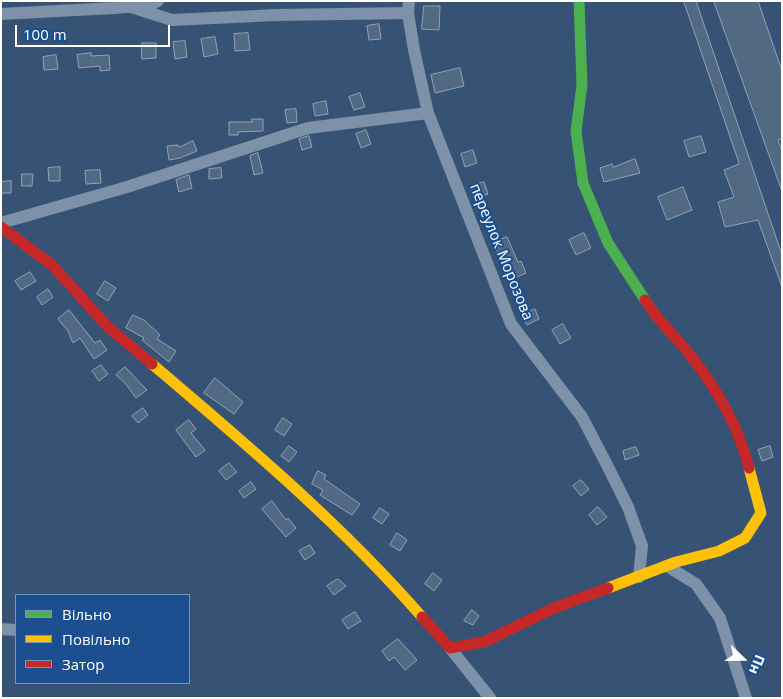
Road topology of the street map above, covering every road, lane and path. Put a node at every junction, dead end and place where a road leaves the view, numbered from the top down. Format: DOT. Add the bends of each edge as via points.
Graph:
graph roads {
  1 [pos="158,1"];
  2 [pos="579,1"];
  3 [pos="132,7"];
  4 [pos="408,7"];
  5 [pos="1,14"];
  6 [pos="428,113"];
  7 [pos="1,223"];
  8 [pos="1,227"];
  9 [pos="667,566"];
  10 [pos="639,576"];
  11 [pos="1,629"];
  12 [pos="15,630"];
  13 [pos="450,648"];
  14 [pos="490,698"];
  15 [pos="746,698"];
  1 -- 3 [label="street"];
  2 -- 9 [label="street" via="582,86 576,131 583,183 608,243 658,320 690,355 725,404 746,460 760,513 745,538 719,551"];
  3 -- 4 [label="street" via="172,20"];
  3 -- 5 [label="street"];
  4 -- 6 [label="street, переулок Морозова"];
  6 -- 7 [label="street" via="308,128 127,187"];
  6 -- 10 [label="street, переулок Морозова" via="510,324 582,417 628,507 642,546"];
  8 -- 13 [label="street" via="52,265 107,326 279,472 386,575"];
  9 -- 10 [label="street"];
  9 -- 15 [label="street" via="696,584 720,618"];
  10 -- 13 [label="street" via="554,608 484,642"];
  11 -- 12 [label="street"];
  13 -- 14 [label="street"];
}
